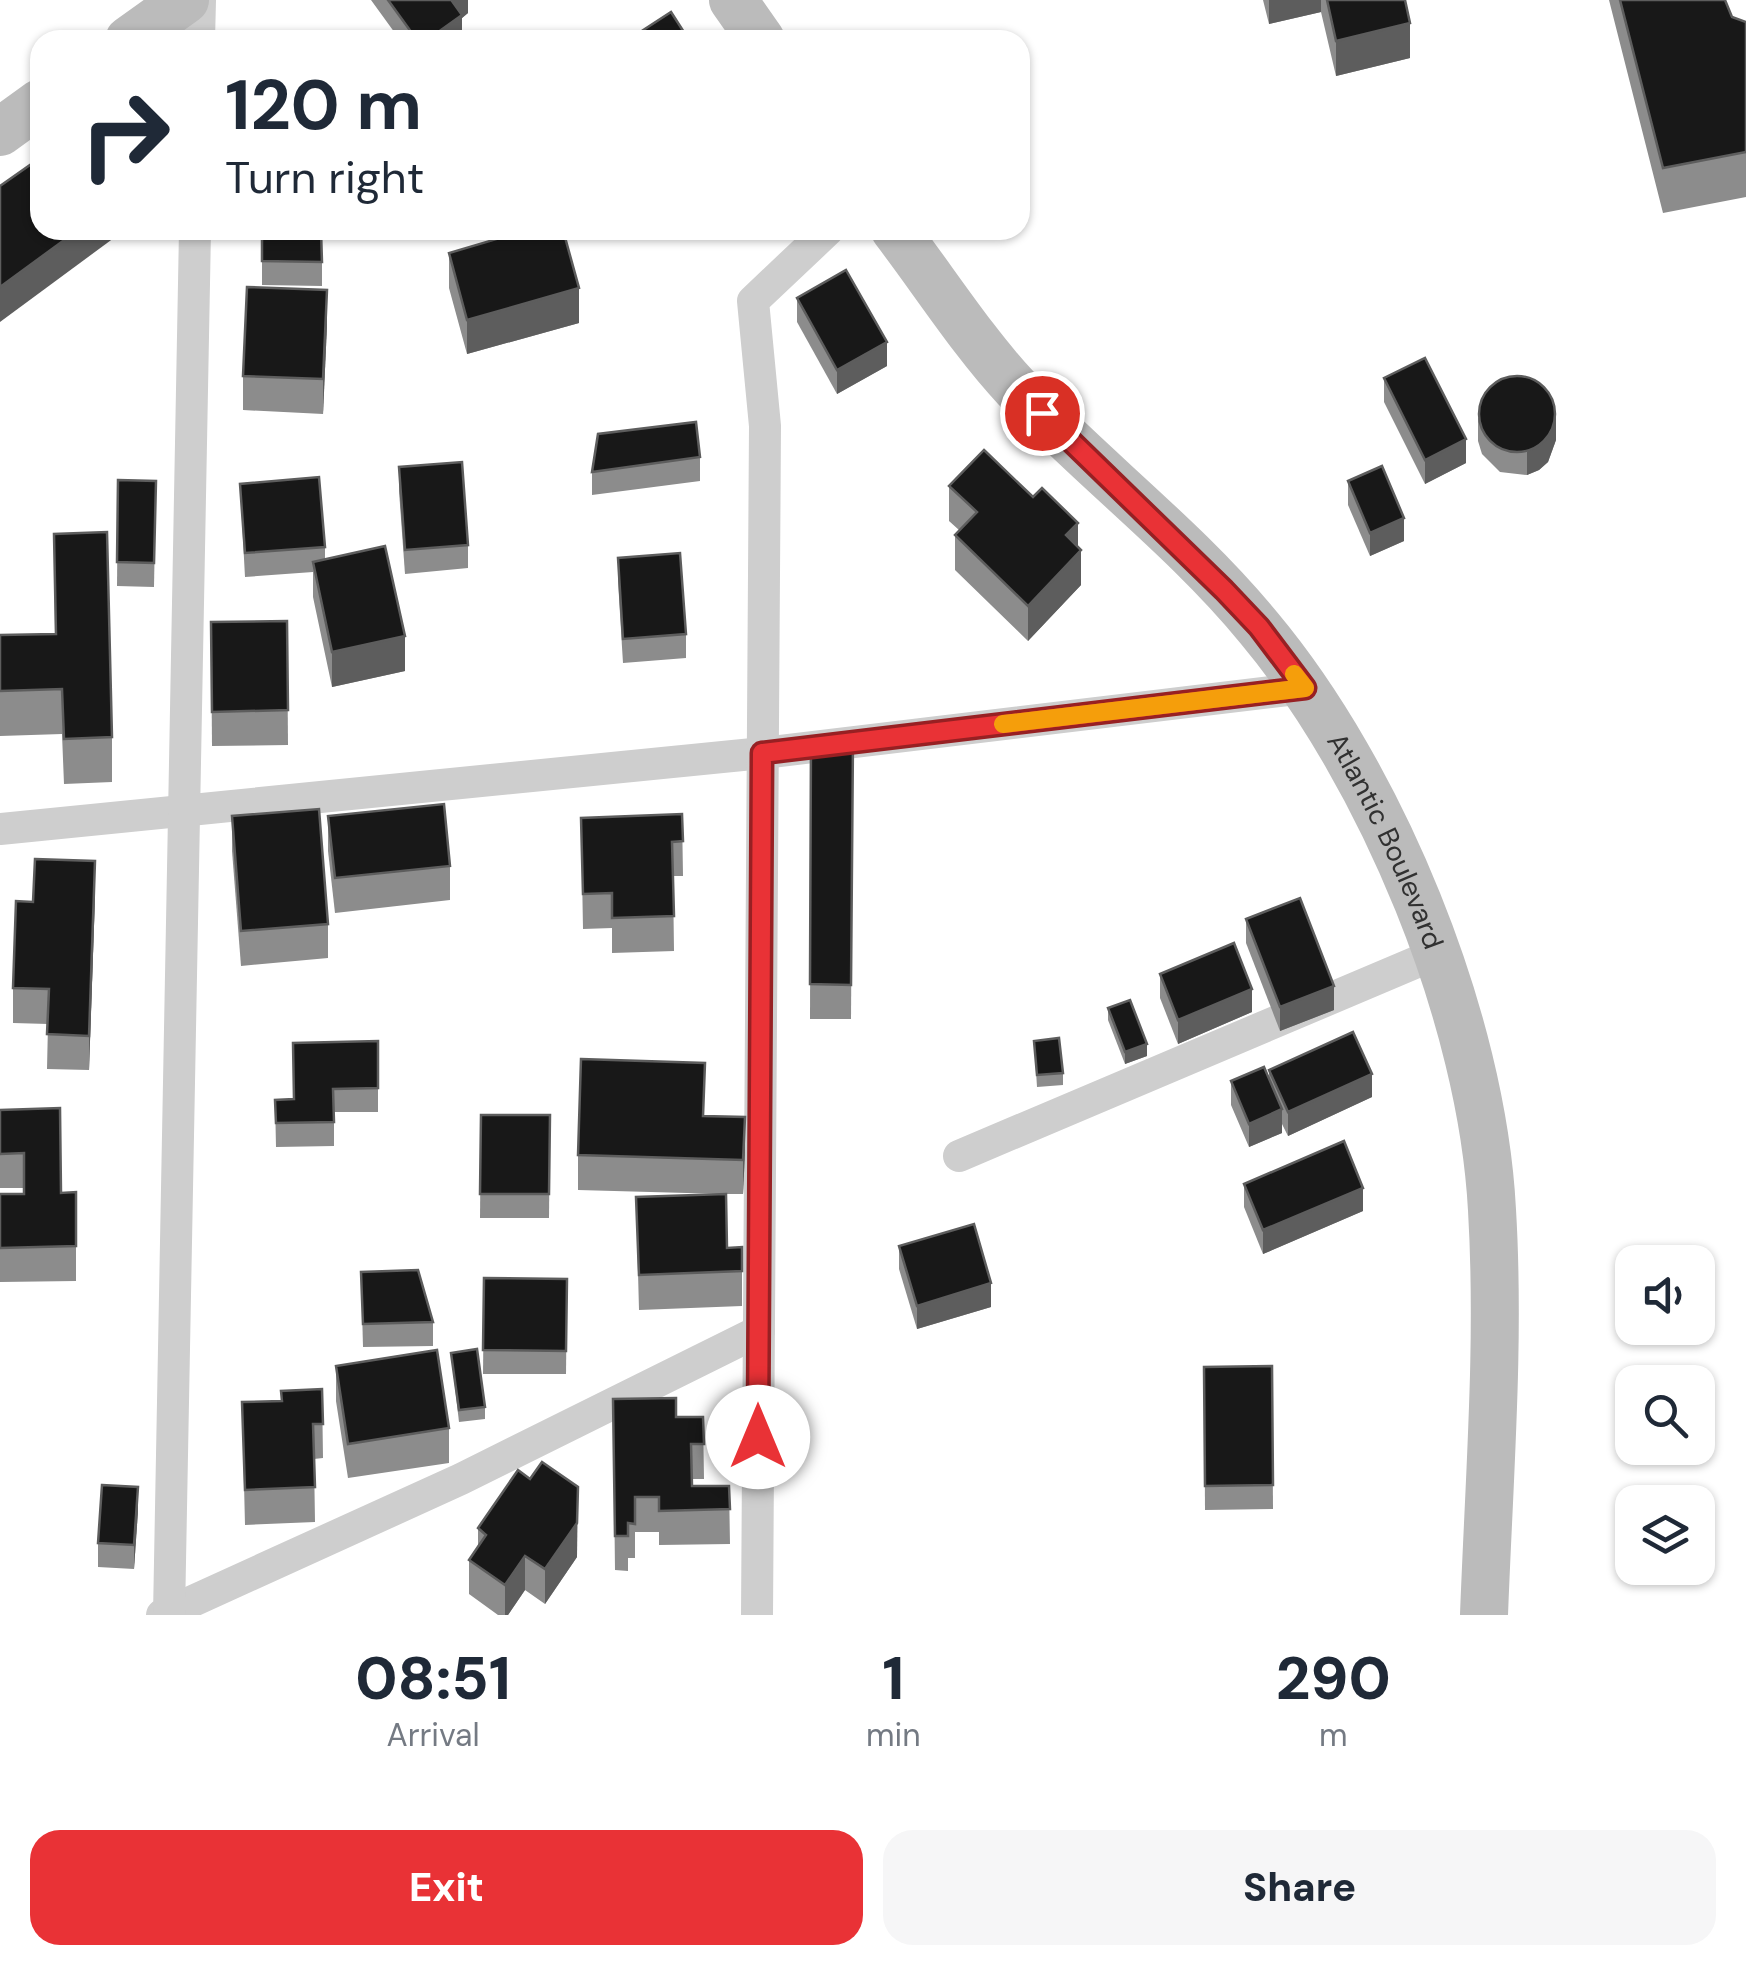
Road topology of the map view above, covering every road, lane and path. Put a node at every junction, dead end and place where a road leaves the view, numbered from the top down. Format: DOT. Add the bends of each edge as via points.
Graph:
graph roads {
  1 [pos="185,0"];
  2 [pos="200,0"];
  3 [pos="733,0"];
  4 [pos="143,30"];
  5 [pos="199,30"];
  6 [pos="754,30"];
  7 [pos="30,110"];
  8 [pos="0,132"];
  9 [pos="195,240"];
  10 [pos="817,240"];
  11 [pos="903,240"];
  12 [pos="1305,688"];
  13 [pos="762,753"];
  14 [pos="182,809"];
  15 [pos="0,829"];
  16 [pos="1438,952"];
  17 [pos="959,1156"];
  18 [pos="759,1330"];
  19 [pos="167,1614"];
  20 [pos="757,1615"];
  21 [pos="1484,1615"];
  1 -- 4 [label="street"];
  2 -- 5 [label="street"];
  3 -- 6 [label="street"];
  7 -- 8 [label="street"];
  9 -- 14 [label="street"];
  10 -- 13 [label="street" via="753,301 765,426"];
  11 -- 12 [label="street, Atlantic Boulevard" via="1014,386 1224,590"];
  12 -- 13 [label="street"];
  12 -- 16 [label="street, Atlantic Boulevard" via="1395,849"];
  13 -- 14 [label="street"];
  13 -- 18 [label="street"];
  14 -- 15 [label="street"];
  14 -- 19 [label="street"];
  16 -- 17 [label="street"];
  16 -- 21 [label="street, Atlantic Boulevard" via="1480,1122 1492,1206"];
  18 -- 19 [label="street" via="461,1479"];
  18 -- 20 [label="street"];
}
